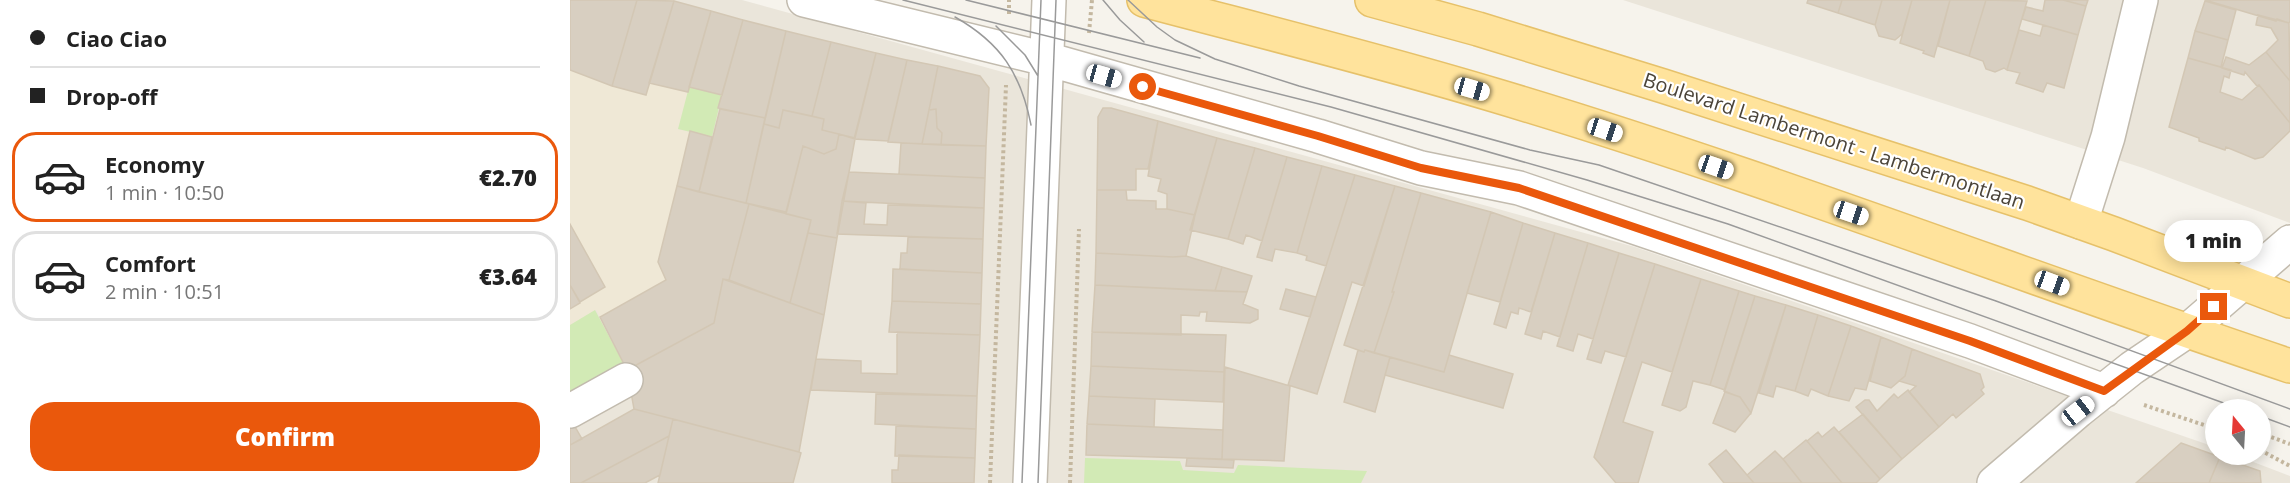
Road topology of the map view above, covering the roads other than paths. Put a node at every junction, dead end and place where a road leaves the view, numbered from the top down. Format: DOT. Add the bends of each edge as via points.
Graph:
graph roads {
  1 [pos="804,0"];
  2 [pos="1049,0"];
  3 [pos="1144,0"];
  4 [pos="1372,0"];
  5 [pos="2140,0"];
  6 [pos="1047,60"];
  7 [pos="2081,222"];
  8 [pos="2290,242"];
  9 [pos="2242,283"];
  10 [pos="2290,301"];
  11 [pos="2187,331"];
  12 [pos="2290,366"];
  13 [pos="627,380"];
  14 [pos="2104,391"];
  15 [pos="570,411"];
  16 [pos="1030,483"];
  17 [pos="1994,483"];
  1 -- 6 [label="street"];
  2 -- 6 [label="street"];
  3 -- 11 [label="main road" via="1296,39 1550,113"];
  4 -- 7 [label="main road, Boulevard Lambermont - Lambermontlaan" via="1663,86"];
  5 -- 7 [label="street" via="2108,137"];
  6 -- 14 [label="street" via="1421,168 1519,188 1970,341"];
  6 -- 16 [label="street"];
  7 -- 9 [label="main road, Boulevard Lambermont - Lambermontlaan"];
  8 -- 9 [label="street"];
  9 -- 10 [label="main road, Boulevard Lambermont - Lambermontlaan"];
  9 -- 11 [label="street"];
  11 -- 12 [label="main road"];
  11 -- 14 [label="street"];
  13 -- 15 [label="street"];
  14 -- 17 [label="street"];
}
